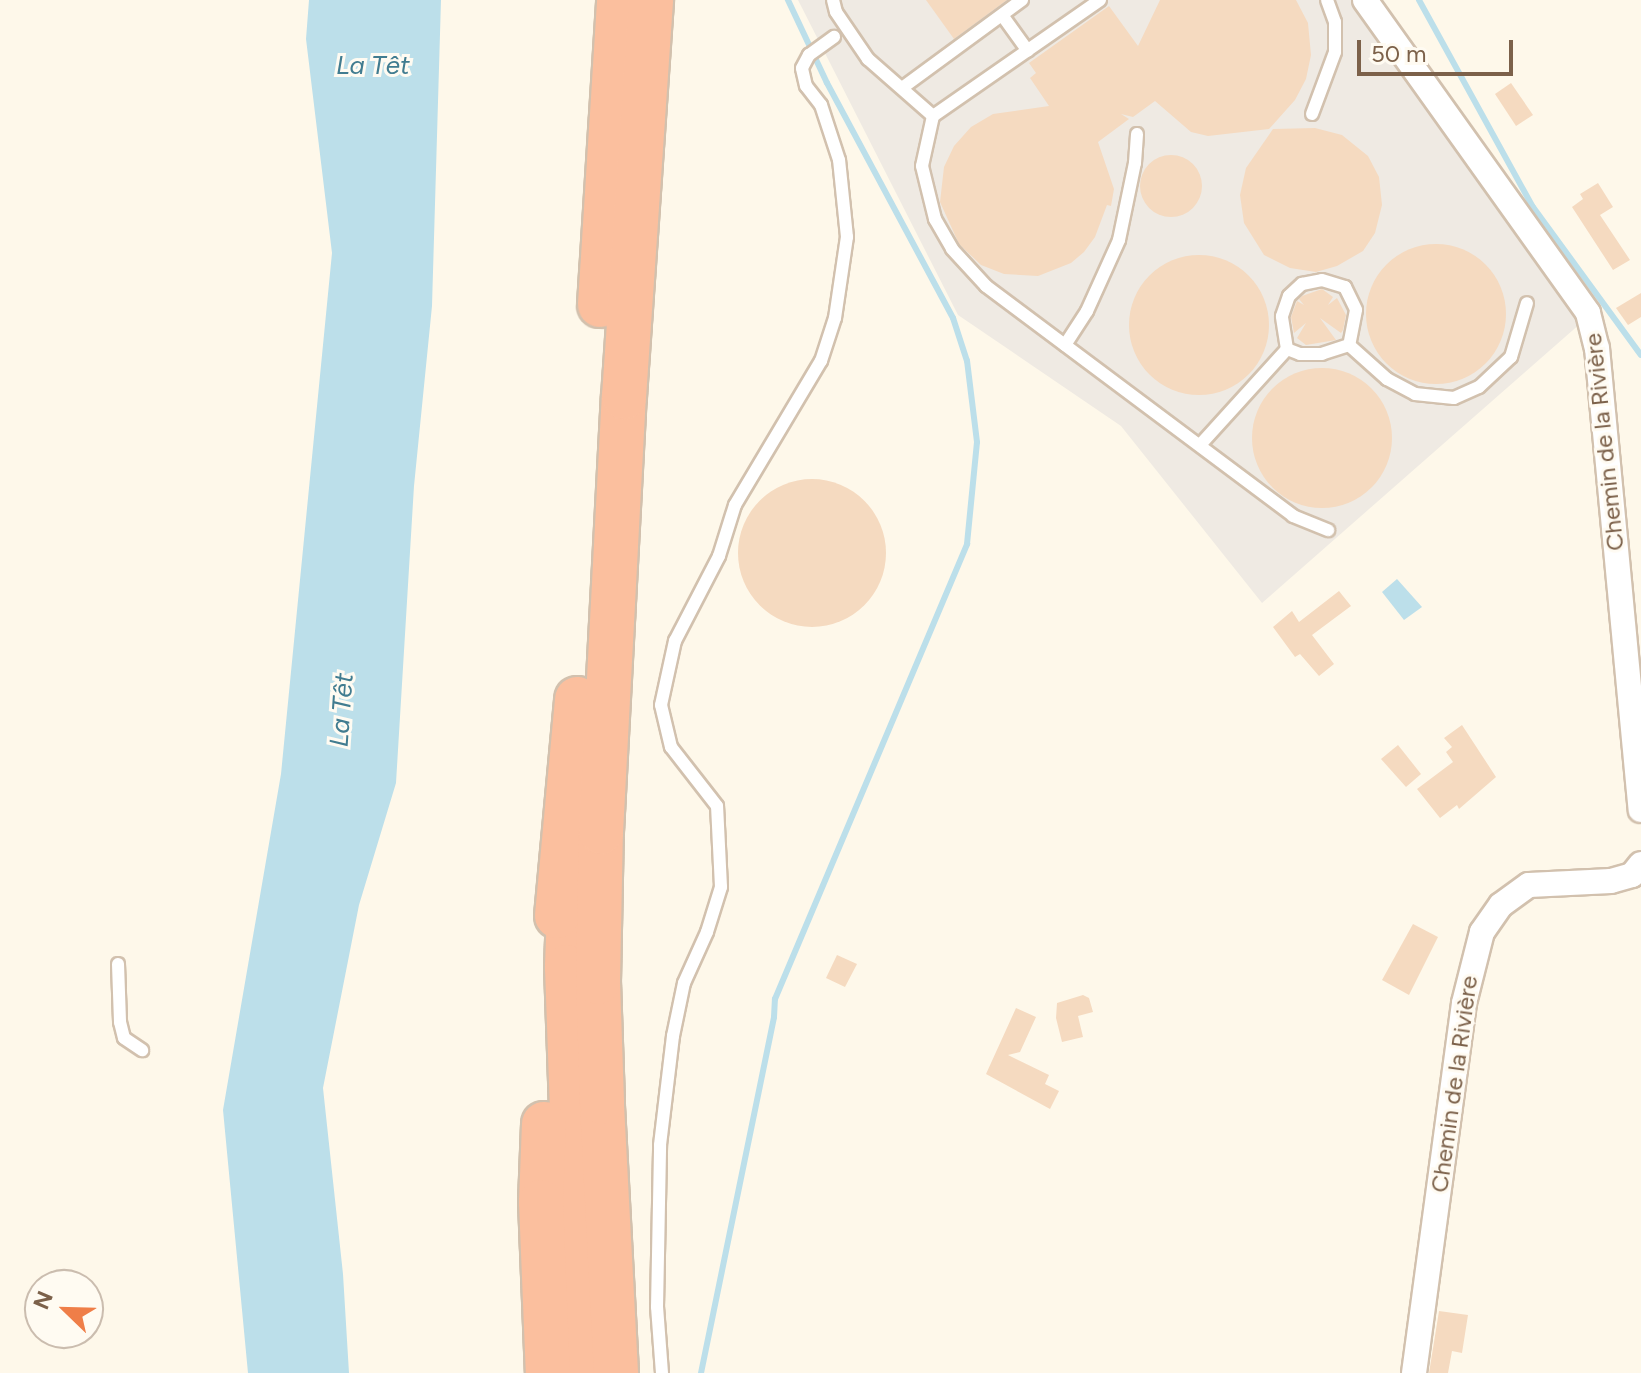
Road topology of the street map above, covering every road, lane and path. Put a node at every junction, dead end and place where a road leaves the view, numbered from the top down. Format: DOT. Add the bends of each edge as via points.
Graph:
graph roads {
  1 [pos="619,0"];
  2 [pos="651,0"];
  3 [pos="833,0"];
  4 [pos="1022,0"];
  5 [pos="1100,0"];
  6 [pos="1327,0"];
  7 [pos="1365,0"];
  8 [pos="1002,15"];
  9 [pos="834,37"];
  10 [pos="1028,51"];
  11 [pos="902,88"];
  12 [pos="1312,114"];
  13 [pos="933,116"];
  14 [pos="1137,134"];
  15 [pos="1527,303"];
  16 [pos="1065,345"];
  17 [pos="1349,345"];
  18 [pos="1287,349"];
  19 [pos="1200,445"];
  20 [pos="1328,530"];
  21 [pos="577,699"];
  22 [pos="1641,810"];
  23 [pos="1641,864"];
  24 [pos="118,964"];
  25 [pos="142,1050"];
  26 [pos="548,1373"];
  27 [pos="581,1373"];
  28 [pos="616,1373"];
  29 [pos="662,1373"];
  30 [pos="1414,1373"];
  1 -- 21 [label="highway"];
  2 -- 28 [label="highway" via="601,832 602,1132"];
  3 -- 11 [label="lane" via="868,59"];
  4 -- 8 [label="lane"];
  5 -- 10 [label="lane"];
  6 -- 12 [label="lane" via="1335,22 1335,52"];
  7 -- 22 [label="street, Chemin de la Rivière" via="1588,313 1597,348"];
  8 -- 10 [label="lane"];
  8 -- 11 [label="lane"];
  9 -- 29 [label="lane" via="802,68 839,160 847,237 835,318 821,361 735,505 719,556 675,641 661,705 671,747 717,806 721,887 684,983 673,1036 660,1145 657,1307"];
  10 -- 13 [label="lane"];
  11 -- 13 [label="lane"];
  13 -- 16 [label="lane" via="922,166 935,219 952,249 986,286"];
  14 -- 16 [label="lane" via="1119,240 1087,311"];
  15 -- 17 [label="lane" via="1511,357 1479,387 1454,398 1415,394 1387,379"];
  16 -- 19 [label="lane"];
  17 -- 18 [label="lane" via="1322,354"];
  17 -- 18 [label="lane" via="1356,310 1345,287 1322,280 1302,284 1289,296 1282,316"];
  18 -- 19 [label="lane"];
  19 -- 20 [label="lane" via="1293,516"];
  21 -- 26 [label="highway" via="549,1003 541,1202"];
  21 -- 27 [label="highway" via="567,967"];
  23 -- 30 [label="street, Chemin de la Rivière" via="1632,875 1611,881 1529,885 1501,905 1482,932 1464,1003"];
  24 -- 25 [label="lane" via="124,1038"];
}
